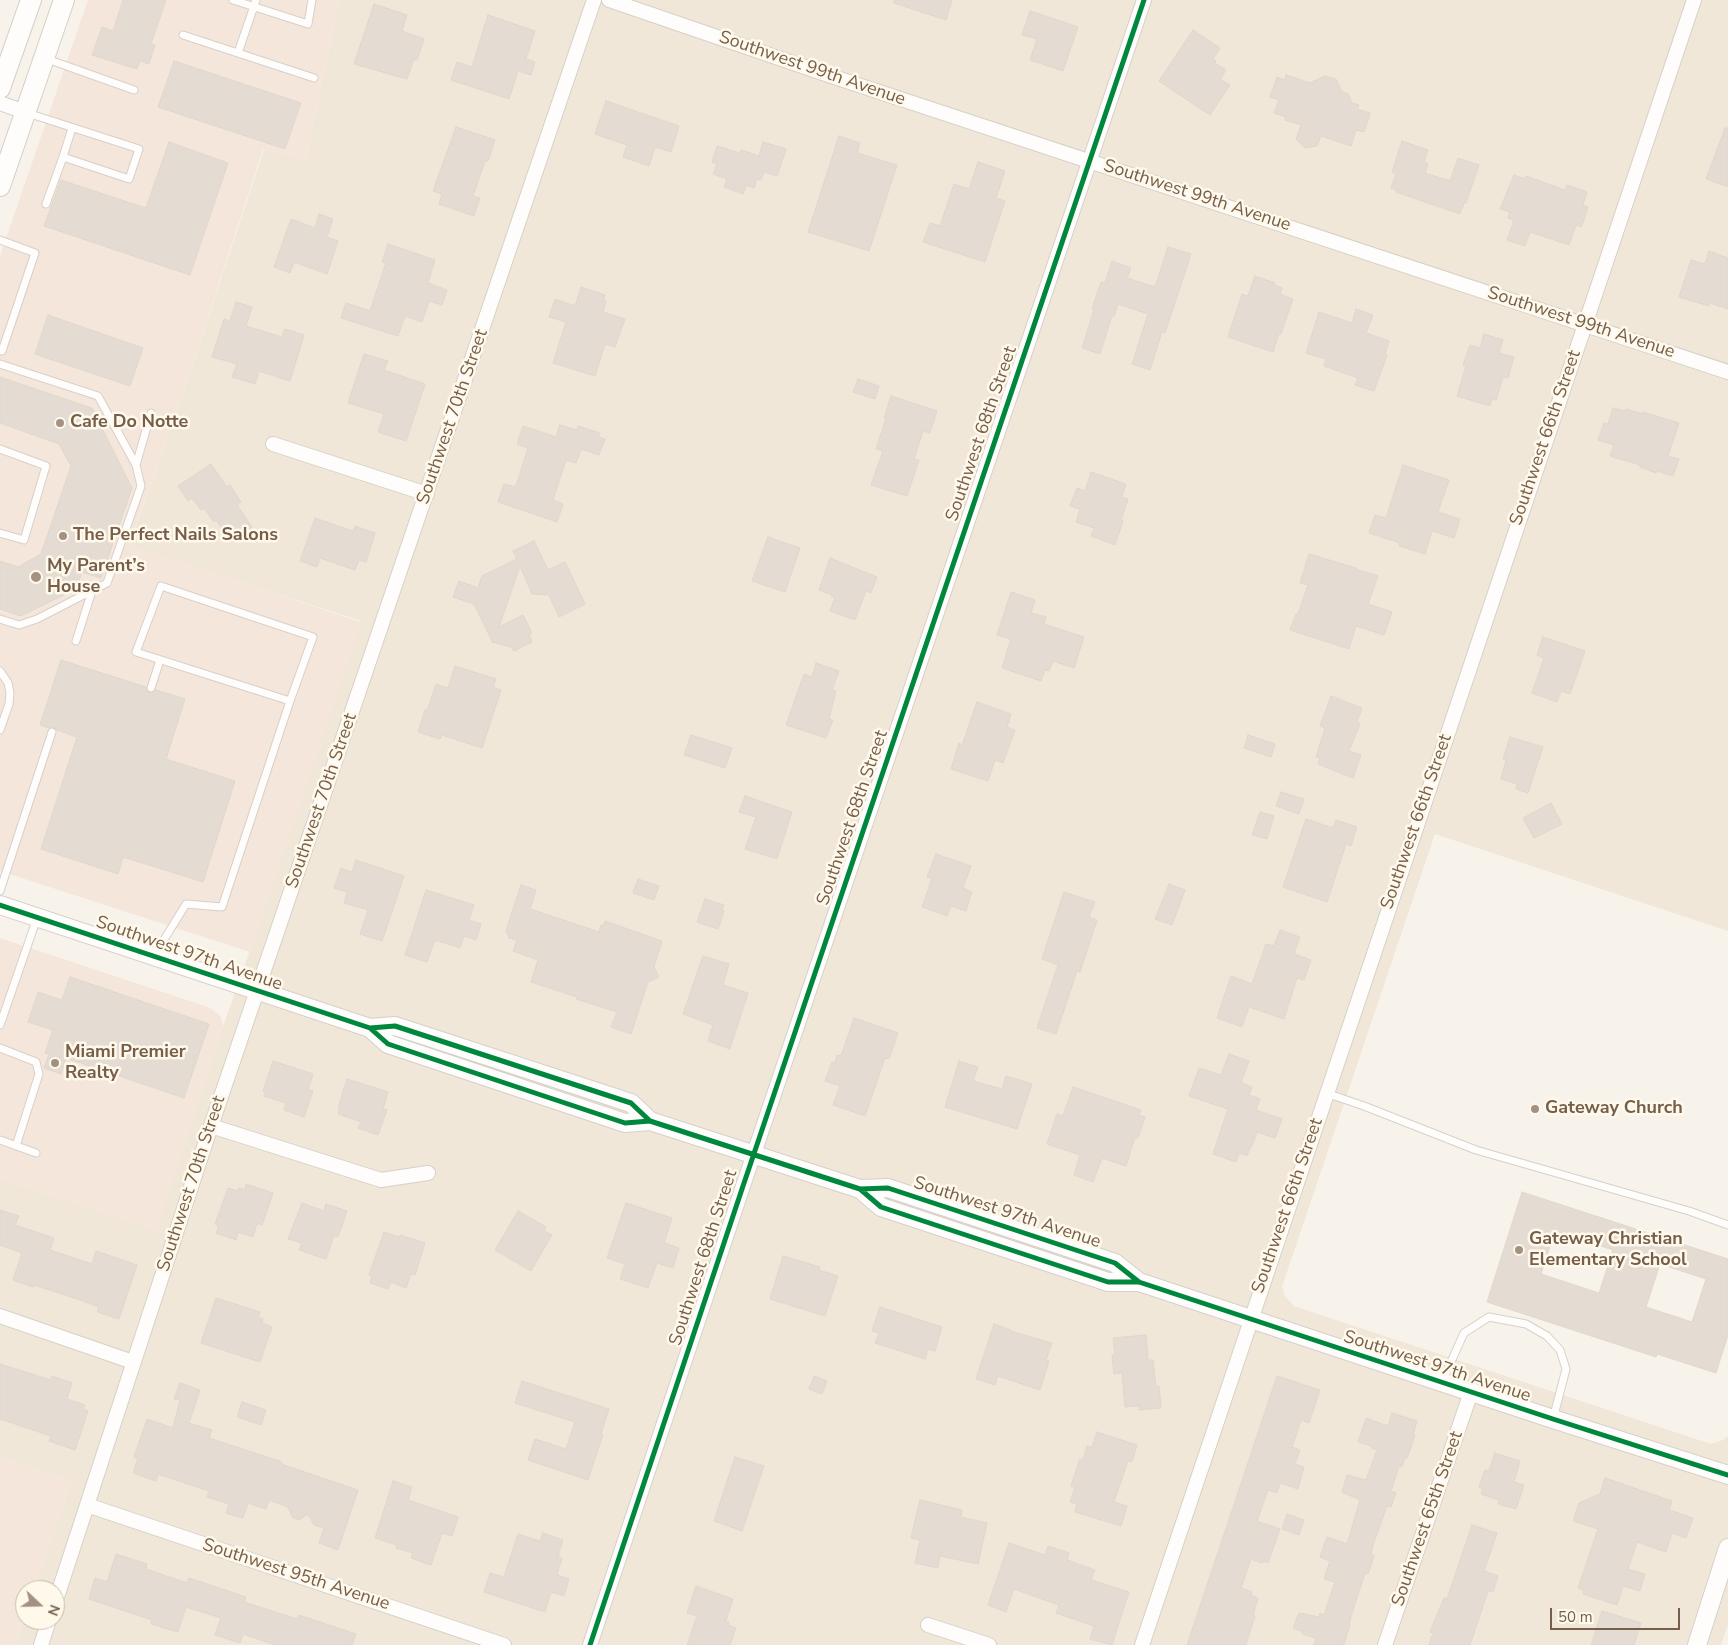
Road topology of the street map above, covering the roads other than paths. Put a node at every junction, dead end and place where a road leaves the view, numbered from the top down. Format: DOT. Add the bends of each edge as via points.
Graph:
graph roads {
  1 [pos="31,0"];
  2 [pos="64,0"];
  3 [pos="233,0"];
  4 [pos="312,0"];
  5 [pos="594,0"];
  6 [pos="609,0"];
  7 [pos="1144,0"];
  8 [pos="1694,0"];
  9 [pos="255,3"];
  10 [pos="183,35"];
  11 [pos="238,53"];
  12 [pos="44,58"];
  13 [pos="314,78"];
  14 [pos="0,88"];
  15 [pos="134,90"];
  16 [pos="0,103"];
  17 [pos="25,112"];
  18 [pos="72,128"];
  19 [pos="63,157"];
  20 [pos="1089,160"];
  21 [pos="0,186"];
  22 [pos="46,204"];
  23 [pos="0,240"];
  24 [pos="1584,324"];
  25 [pos="2,350"];
  26 [pos="0,364"];
  27 [pos="1728,372"];
  28 [pos="151,413"];
  29 [pos="273,444"];
  30 [pos="0,449"];
  31 [pos="136,465"];
  32 [pos="427,494"];
  33 [pos="0,533"];
  34 [pos="92,590"];
  35 [pos="0,619"];
  36 [pos="76,641"];
  37 [pos="160,660"];
  38 [pos="0,671"];
  39 [pos="151,688"];
  40 [pos="290,701"];
  41 [pos="0,730"];
  42 [pos="52,732"];
  43 [pos="0,891"];
  44 [pos="0,905"];
  45 [pos="38,917"];
  46 [pos="154,957"];
  47 [pos="257,991"];
  48 [pos="0,1025"];
  49 [pos="0,1048"];
  50 [pos="1326,1093"];
  51 [pos="211,1126"];
  52 [pos="0,1140"];
  53 [pos="16,1146"];
  54 [pos="36,1152"];
  55 [pos="754,1155"];
  56 [pos="428,1173"];
  57 [pos="1728,1225"];
  58 [pos="0,1316"];
  59 [pos="1251,1319"];
  60 [pos="133,1362"];
  61 [pos="1442,1383"];
  62 [pos="1471,1392"];
  63 [pos="1553,1420"];
  64 [pos="1728,1475"];
  65 [pos="87,1506"];
  66 [pos="1728,1548"];
  67 [pos="63,1580"];
  68 [pos="928,1625"];
  69 [pos="46,1630"];
  70 [pos="41,1645"];
  71 [pos="504,1645"];
  72 [pos="590,1645"];
  73 [pos="989,1645"];
  74 [pos="1142,1645"];
  75 [pos="1385,1645"];
  76 [pos="1697,1645"];
  1 -- 14 [label="main road"];
  2 -- 12 [label="main road"];
  3 -- 9 [label="lane"];
  4 -- 9 [label="lane" via="308,24"];
  5 -- 32 [label="street, Southwest 70th Street"];
  6 -- 20 [label="street, Southwest 99th Avenue"];
  7 -- 20 [label="street, Southwest 68th Street"];
  8 -- 24 [label="street, Southwest 66th Street"];
  9 -- 11 [label="lane"];
  10 -- 11 [label="lane"];
  11 -- 13 [label="lane"];
  12 -- 15 [label="lane"];
  12 -- 17 [label="main road"];
  16 -- 17 [label="street"];
  17 -- 18 [label="lane"];
  17 -- 21 [label="main road"];
  18 -- 19 [label="lane"];
  18 -- 19 [label="lane" via="139,149 130,179"];
  19 -- 22 [label="lane"];
  20 -- 24 [label="street, Southwest 99th Avenue"];
  20 -- 55 [label="street, Southwest 68th Street"];
  23 -- 25 [label="lane" via="35,253"];
  24 -- 27 [label="street, Southwest 99th Avenue"];
  24 -- 50 [label="street, Southwest 66th Street"];
  26 -- 31 [label="lane" via="98,396"];
  28 -- 31 [label="lane"];
  29 -- 32 [label="street"];
  30 -- 33 [label="lane" via="46,466 24,540"];
  31 -- 34 [label="lane" via="140,486 107,583"];
  32 -- 47 [label="street, Southwest 70th Street"];
  34 -- 35 [label="lane" via="19,625"];
  34 -- 36 [label="lane"];
  37 -- 39 [label="lane"];
  37 -- 40 [label="lane"];
  37 -- 40 [label="lane" via="136,652 161,586 313,637"];
  38 -- 41 [label="lane" via="10,693"];
  40 -- 46 [label="lane" via="222,907 186,904"];
  42 -- 43 [label="lane"];
  44 -- 45 [label="street, Southwest 97th Avenue"];
  45 -- 46 [label="street, Southwest 97th Avenue"];
  45 -- 48 [label="lane"];
  46 -- 47 [label="street, Southwest 97th Avenue"];
  47 -- 51 [label="street, Southwest 70th Street"];
  47 -- 55 [label="street, Southwest 97th Avenue" via="370,1028 388,1044 568,1104 625,1122 650,1121"];
  49 -- 53 [label="lane" via="36,1062 39,1074"];
  50 -- 57 [label="lane" via="1476,1150"];
  50 -- 59 [label="street, Southwest 66th Street"];
  51 -- 56 [label="street" via="381,1180"];
  51 -- 60 [label="street, Southwest 70th Street"];
  52 -- 53 [label="lane"];
  53 -- 54 [label="lane"];
  55 -- 59 [label="street, Southwest 97th Avenue" via="860,1189 881,1207 1108,1282 1139,1282"];
  55 -- 72 [label="street, Southwest 68th Street"];
  58 -- 60 [label="street"];
  59 -- 61 [label="street, Southwest 97th Avenue"];
  59 -- 74 [label="street, Southwest 66th Street"];
  60 -- 65 [label="street, Southwest 70th Street"];
  61 -- 62 [label="street, Southwest 97th Avenue"];
  61 -- 63 [label="lane" via="1464,1333 1489,1317 1526,1324 1547,1336 1560,1350 1566,1369"];
  62 -- 63 [label="street, Southwest 97th Avenue"];
  62 -- 75 [label="street, Southwest 65th Street"];
  63 -- 64 [label="street, Southwest 97th Avenue"];
  65 -- 67 [label="street, Southwest 70th Street"];
  65 -- 71 [label="street, Southwest 95th Avenue"];
  66 -- 76 [label="street"];
  68 -- 73 [label="street"];
  69 -- 70 [label="street"];
}
